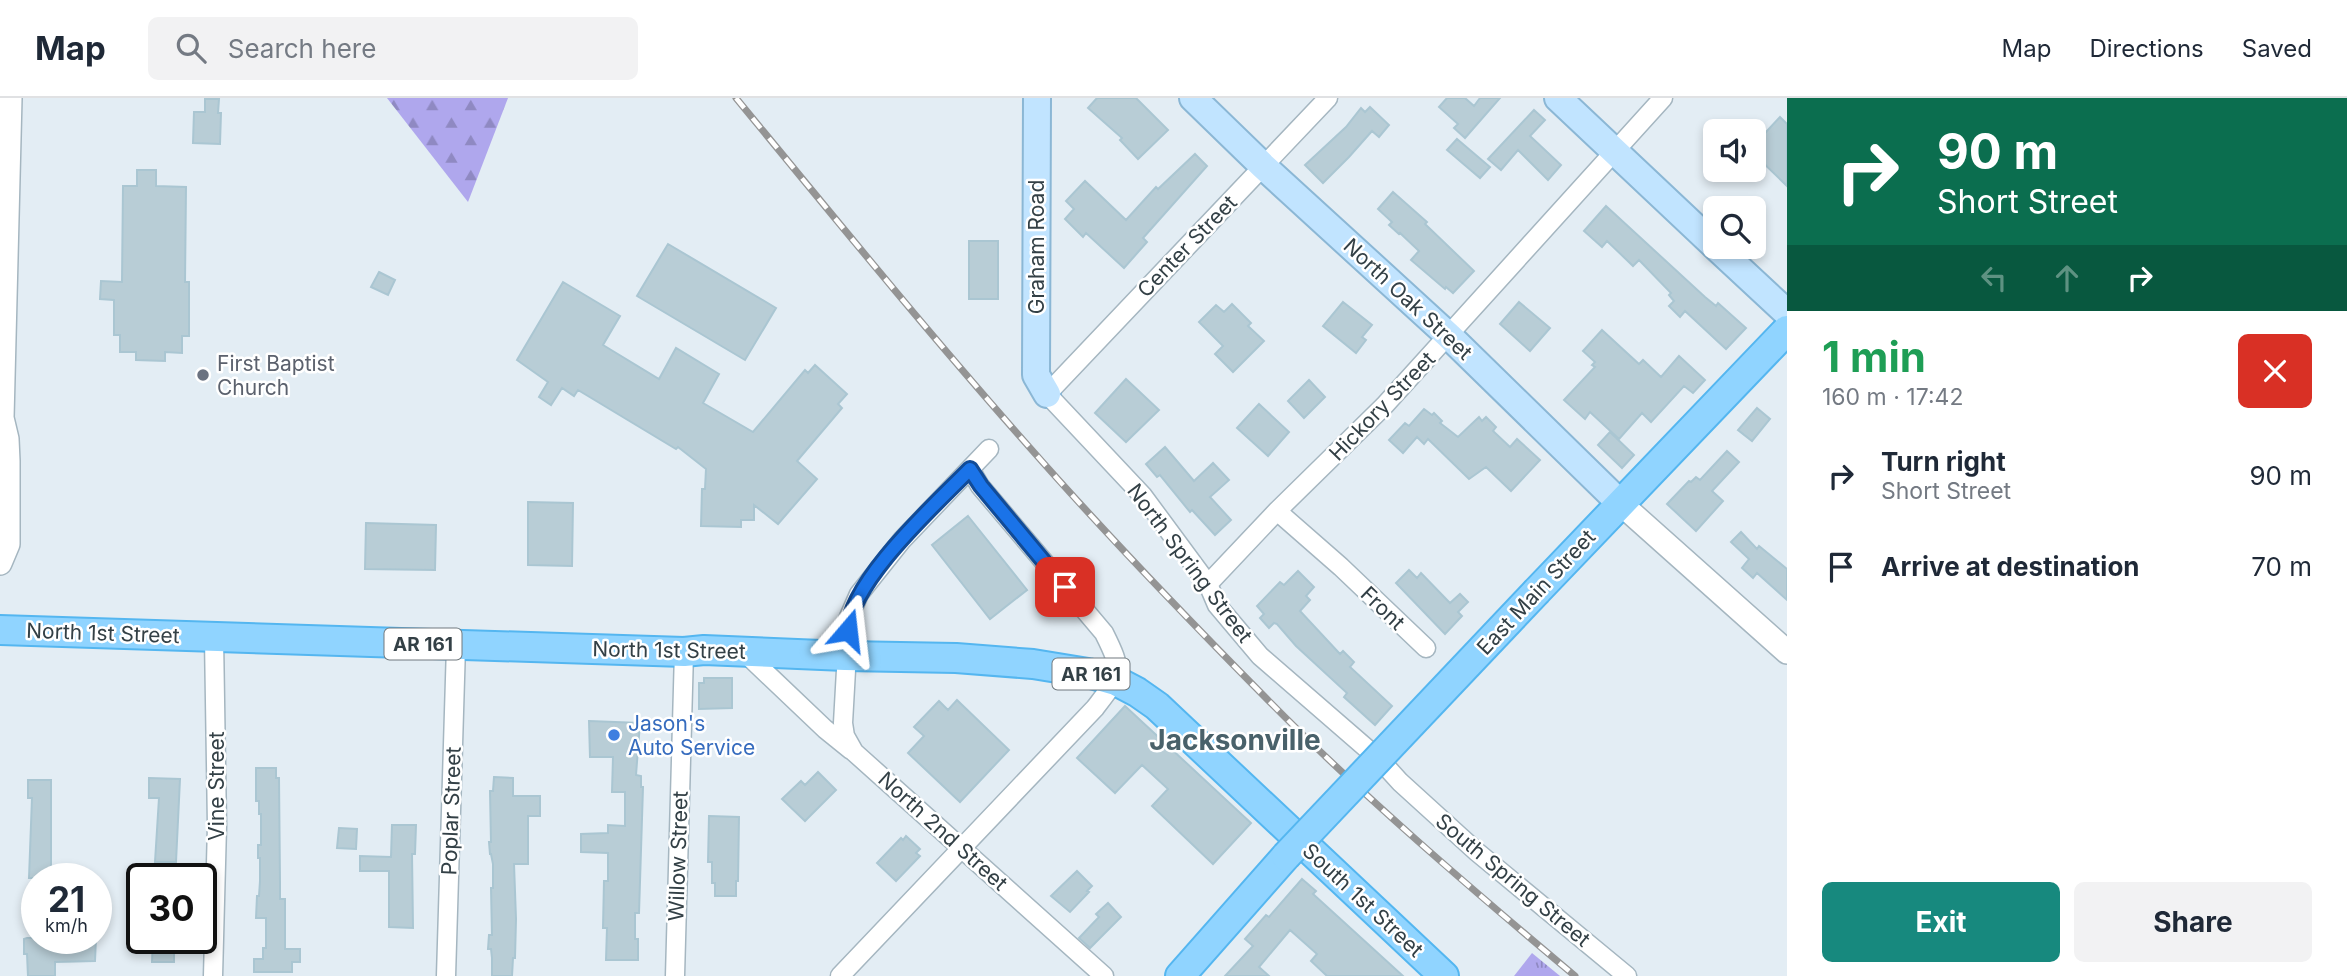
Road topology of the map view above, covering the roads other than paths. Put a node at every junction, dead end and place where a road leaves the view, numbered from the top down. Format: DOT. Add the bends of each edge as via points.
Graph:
graph roads {
  1 [pos="10,98"];
  2 [pos="1037,98"];
  3 [pos="1193,98"];
  4 [pos="1328,98"];
  5 [pos="1558,98"];
  6 [pos="1662,98"];
  7 [pos="1614,151"];
  8 [pos="1263,166"];
  9 [pos="1703,234"];
  10 [pos="1730,259"];
  11 [pos="1787,313"];
  12 [pos="1787,330"];
  13 [pos="1449,336"];
  14 [pos="1047,394"];
  15 [pos="1,421"];
  16 [pos="989,449"];
  17 [pos="970,469"];
  18 [pos="1620,503"];
  19 [pos="1277,511"];
  20 [pos="0,563"];
  21 [pos="1208,584"];
  22 [pos="0,630"];
  23 [pos="214,638"];
  24 [pos="456,646"];
  25 [pos="1426,648"];
  26 [pos="743,651"];
  27 [pos="684,652"];
  28 [pos="1787,652"];
  29 [pos="845,656"];
  30 [pos="1115,681"];
  31 [pos="854,752"];
  32 [pos="1400,782"];
  33 [pos="1282,824"];
  34 [pos="960,849"];
  35 [pos="213,976"];
  36 [pos="446,976"];
  37 [pos="675,976"];
  38 [pos="840,976"];
  39 [pos="1104,976"];
  40 [pos="1180,976"];
  41 [pos="1444,976"];
  42 [pos="1626,976"];
  1 -- 15 [label="street"];
  2 -- 14 [label="main road, Graham Road" via="1036,375"];
  3 -- 8 [label="main road, North Oak Street"];
  4 -- 8 [label="street, Center Street"];
  5 -- 7 [label="main road"];
  6 -- 7 [label="street, Hickory Street"];
  7 -- 9 [label="main road"];
  7 -- 13 [label="street, Hickory Street"];
  8 -- 13 [label="main road, North Oak Street"];
  8 -- 14 [label="street, Center Street"];
  10 -- 11 [label="main road"];
  12 -- 18 [label="main road, East Main Street"];
  13 -- 18 [label="main road, North Oak Street"];
  13 -- 19 [label="street, Hickory Street"];
  14 -- 21 [label="street, North Spring Street" via="1143,496"];
  15 -- 20 [label="street" via="8,461 8,544"];
  16 -- 17 [label="street, North 2nd Street"];
  17 -- 29 [label="street, North 2nd Street" via="902,540 859,594 849,617"];
  17 -- 30 [label="street" via="1104,633 1118,660"];
  18 -- 28 [label="street"];
  18 -- 40 [label="main road, East Main Street, bridge" via="1286,856"];
  19 -- 21 [label="street, Hickory Street"];
  19 -- 25 [label="street, Front"];
  21 -- 32 [label="street, North Spring Street" via="1217,605 1259,656"];
  22 -- 23 [label="main road, North 1st Street / AR 161"];
  23 -- 24 [label="main road, North 1st Street / AR 161"];
  23 -- 35 [label="street, Vine Street" via="217,826"];
  24 -- 27 [label="main road, North 1st Street / AR 161"];
  24 -- 36 [label="street, Poplar Street"];
  26 -- 27 [label="main road, North 1st Street / AR 161"];
  26 -- 29 [label="main road, North 1st Street / AR 161"];
  26 -- 31 [label="street"];
  27 -- 37 [label="street, Willow Street"];
  29 -- 30 [label="main road, North 1st Street / AR 161" via="979,659 1088,673"];
  29 -- 31 [label="street, North 2nd Street" via="843,723"];
  30 -- 33 [label="main road, North 1st Street / AR 161" via="1157,706"];
  30 -- 34 [label="street" via="1095,708"];
  31 -- 34 [label="street, North 2nd Street"];
  32 -- 42 [label="street, South Spring Street"];
  33 -- 41 [label="main road, South 1st Street / AR 161"];
  34 -- 38 [label="street"];
  34 -- 39 [label="street, North 2nd Street"];
}
